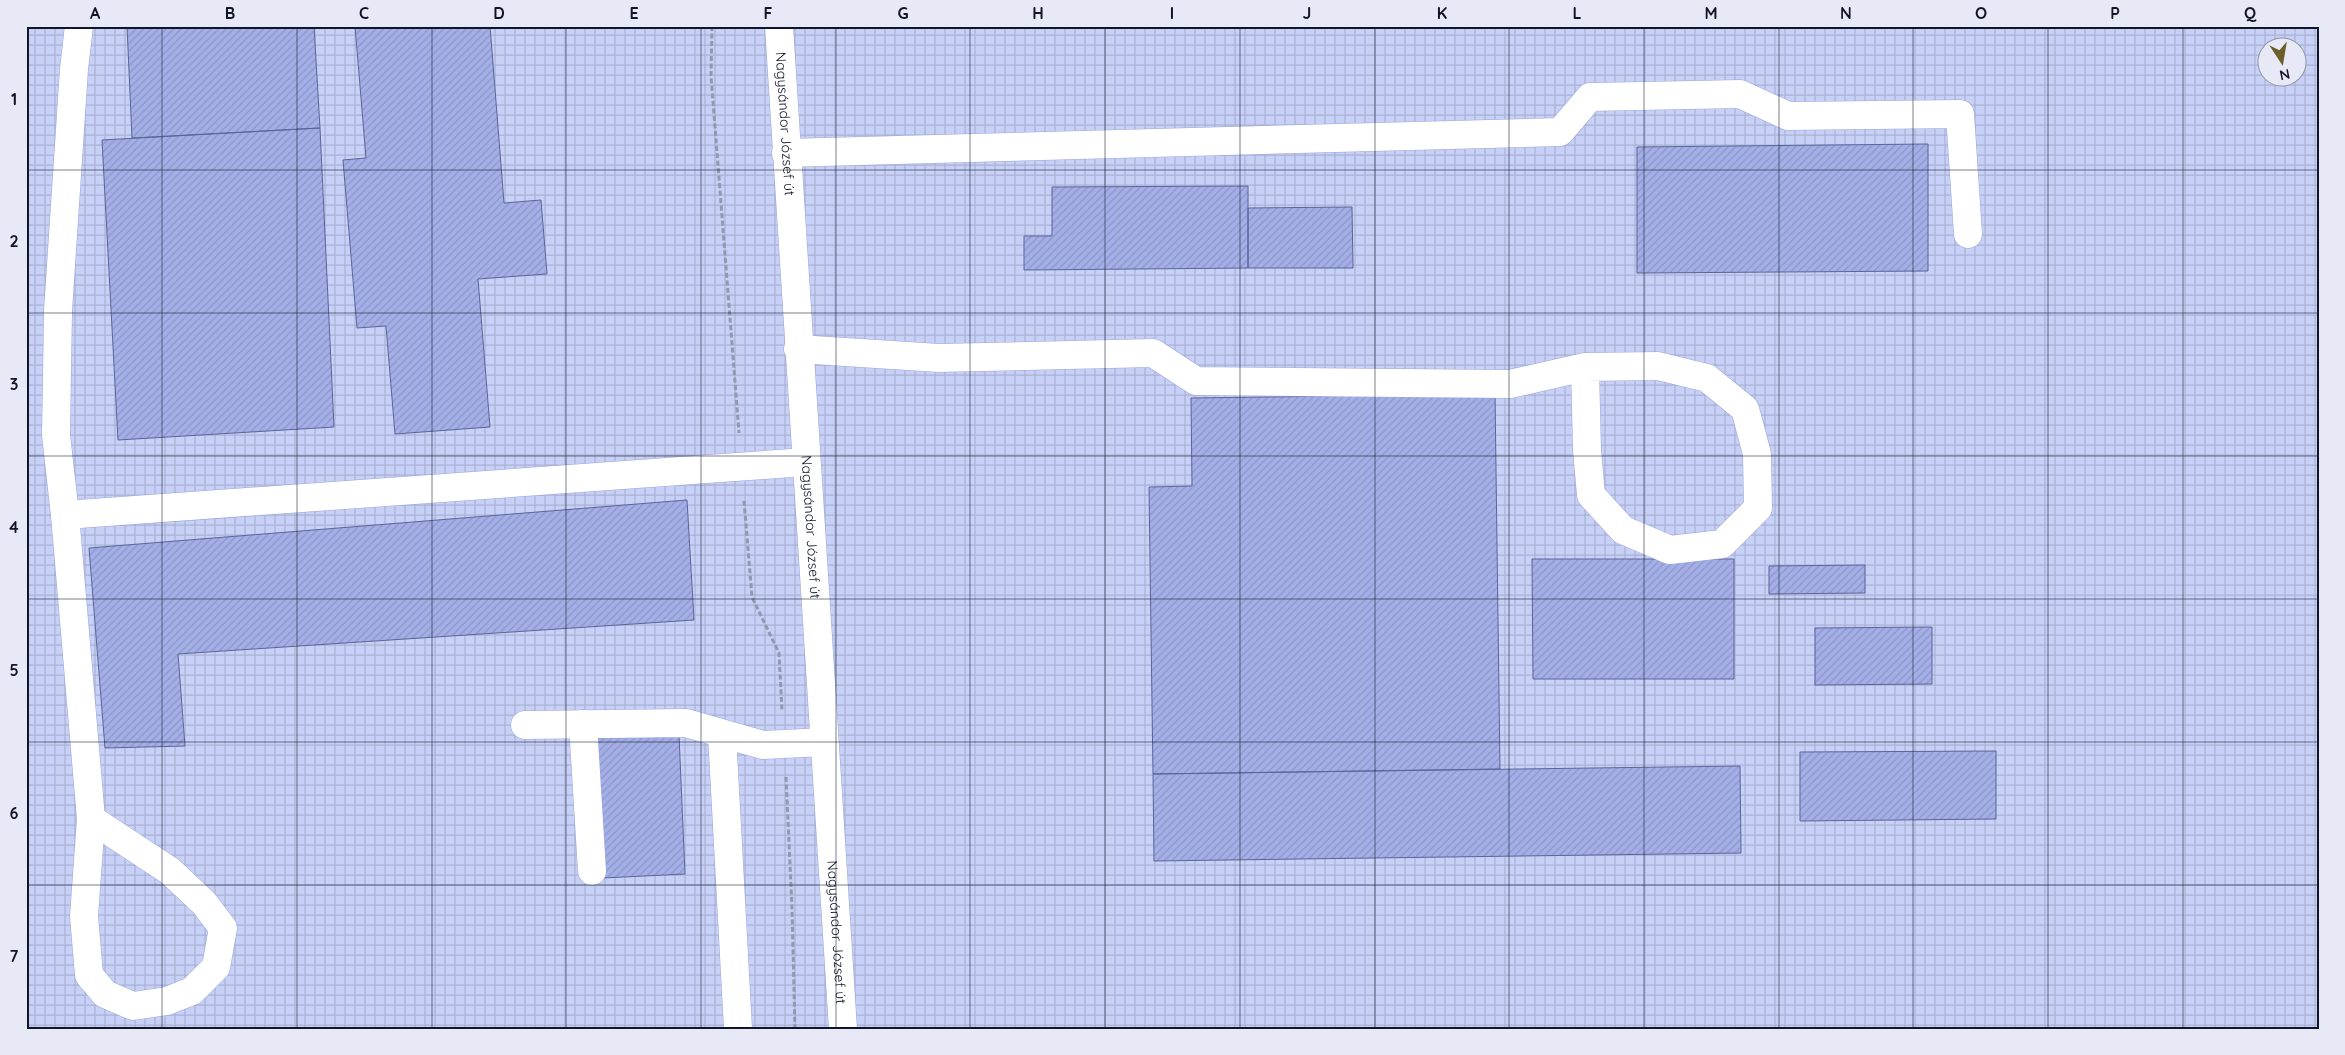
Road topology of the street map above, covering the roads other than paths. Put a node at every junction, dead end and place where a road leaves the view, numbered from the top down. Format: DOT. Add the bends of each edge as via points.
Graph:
graph roads {
  1 [pos="79,26"];
  2 [pos="779,26"];
  3 [pos="786,153"];
  4 [pos="1968,234"];
  5 [pos="798,349"];
  6 [pos="1585,367"];
  7 [pos="806,462"];
  8 [pos="65,515"];
  9 [pos="583,724"];
  10 [pos="525,725"];
  11 [pos="722,734"];
  12 [pos="824,742"];
  13 [pos="91,819"];
  14 [pos="592,871"];
  15 [pos="738,1029"];
  16 [pos="843,1029"];
  1 -- 8 [label="street" via="58,311 56,435"];
  2 -- 3 [label="street, Nagysándor József út"];
  3 -- 4 [label="street" via="1560,132 1590,97 1740,94 1788,116 1960,114"];
  3 -- 5 [label="street, Nagysándor József út"];
  5 -- 6 [label="street" via="939,358 1154,353 1196,381 1510,384"];
  5 -- 7 [label="street, Nagysándor József út"];
  6 -- 6 [label="street" via="1658,366 1707,378 1745,409 1757,454 1758,508 1722,544 1670,550 1623,530 1591,495"];
  7 -- 8 [label="street"];
  7 -- 12 [label="street, Nagysándor József út"];
  8 -- 13 [label="street"];
  9 -- 10 [label="street"];
  9 -- 11 [label="street" via="686,723"];
  9 -- 14 [label="street"];
  11 -- 12 [label="street" via="763,746"];
  11 -- 15 [label="street"];
  12 -- 16 [label="street, Nagysándor József út"];
  13 -- 13 [label="street" via="84,916 88,975 105,994 133,1006 167,1001 192,991 216,967 223,928 204,902 170,871"];
}
